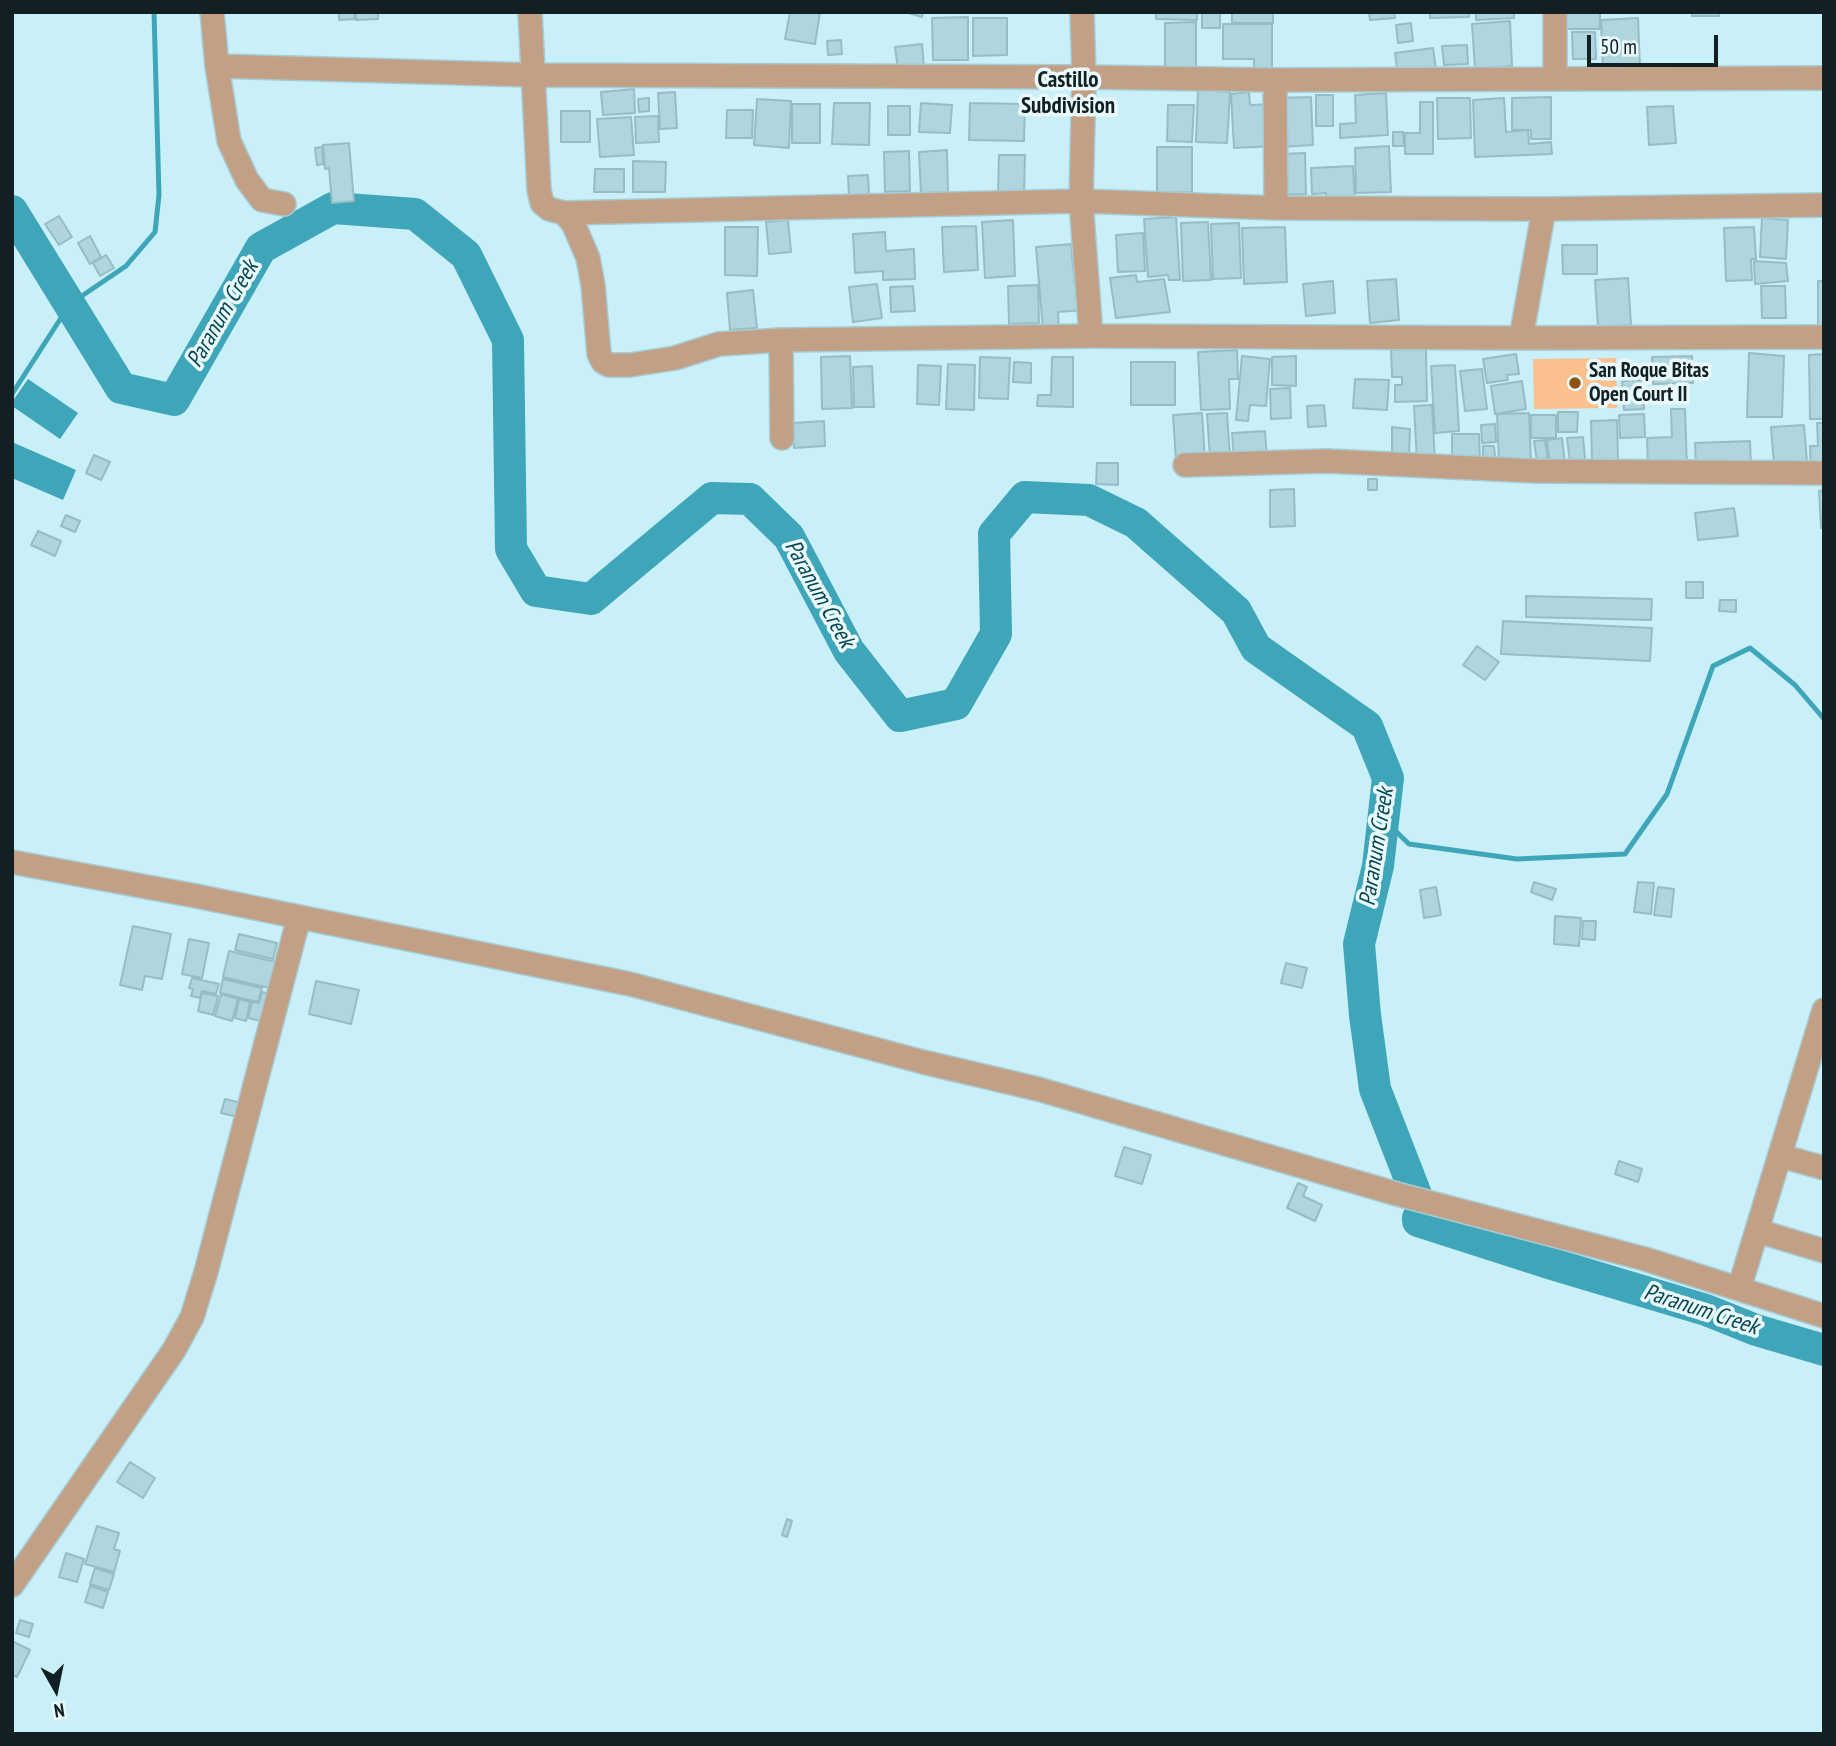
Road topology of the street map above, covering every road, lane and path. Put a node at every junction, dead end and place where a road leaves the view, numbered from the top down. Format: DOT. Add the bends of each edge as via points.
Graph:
graph roads {
  1 [pos="212,12"];
  2 [pos="530,12"];
  3 [pos="1082,12"];
  4 [pos="1555,12"];
  5 [pos="217,66"];
  6 [pos="532,75"];
  7 [pos="1084,77"];
  8 [pos="1824,78"];
  9 [pos="1555,79"];
  10 [pos="1275,80"];
  11 [pos="1081,201"];
  12 [pos="284,204"];
  13 [pos="1824,205"];
  14 [pos="1276,208"];
  15 [pos="1544,209"];
  16 [pos="564,213"];
  17 [pos="1091,336"];
  18 [pos="1824,337"];
  19 [pos="1521,338"];
  20 [pos="781,340"];
  21 [pos="782,438"];
  22 [pos="1185,465"];
  23 [pos="1824,473"];
  24 [pos="12,862"];
  25 [pos="299,917"];
  26 [pos="1824,1010"];
  27 [pos="1813,1082"];
  28 [pos="1781,1156"];
  29 [pos="1824,1168"];
  30 [pos="1758,1231"];
  31 [pos="1824,1251"];
  32 [pos="1739,1289"];
  33 [pos="1824,1317"];
  34 [pos="12,1585"];
  1 -- 5 [label="street"];
  2 -- 6 [label="street"];
  3 -- 7 [label="street"];
  4 -- 9 [label="street"];
  5 -- 6 [label="street"];
  5 -- 12 [label="street" via="229,141 247,180 262,200"];
  6 -- 7 [label="street"];
  6 -- 16 [label="street" via="542,203"];
  7 -- 10 [label="street"];
  7 -- 11 [label="street"];
  8 -- 9 [label="street"];
  9 -- 10 [label="street"];
  10 -- 14 [label="street"];
  11 -- 14 [label="street"];
  11 -- 16 [label="street"];
  11 -- 17 [label="street"];
  13 -- 15 [label="street"];
  14 -- 15 [label="street"];
  15 -- 19 [label="street"];
  16 -- 20 [label="street" via="588,258 598,354 603,362 630,365 675,358 719,344"];
  17 -- 19 [label="street"];
  17 -- 20 [label="street"];
  18 -- 19 [label="street"];
  20 -- 21 [label="street"];
  22 -- 23 [label="street" via="1327,461 1536,471"];
  24 -- 25 [label="street"];
  25 -- 32 [label="street" via="630,984 1038,1089"];
  25 -- 34 [label="street" via="192,1317"];
  26 -- 27 [label="street"];
  27 -- 28 [label="street"];
  28 -- 29 [label="street"];
  28 -- 30 [label="street"];
  30 -- 31 [label="street"];
  30 -- 32 [label="street"];
  32 -- 33 [label="street"];
}
